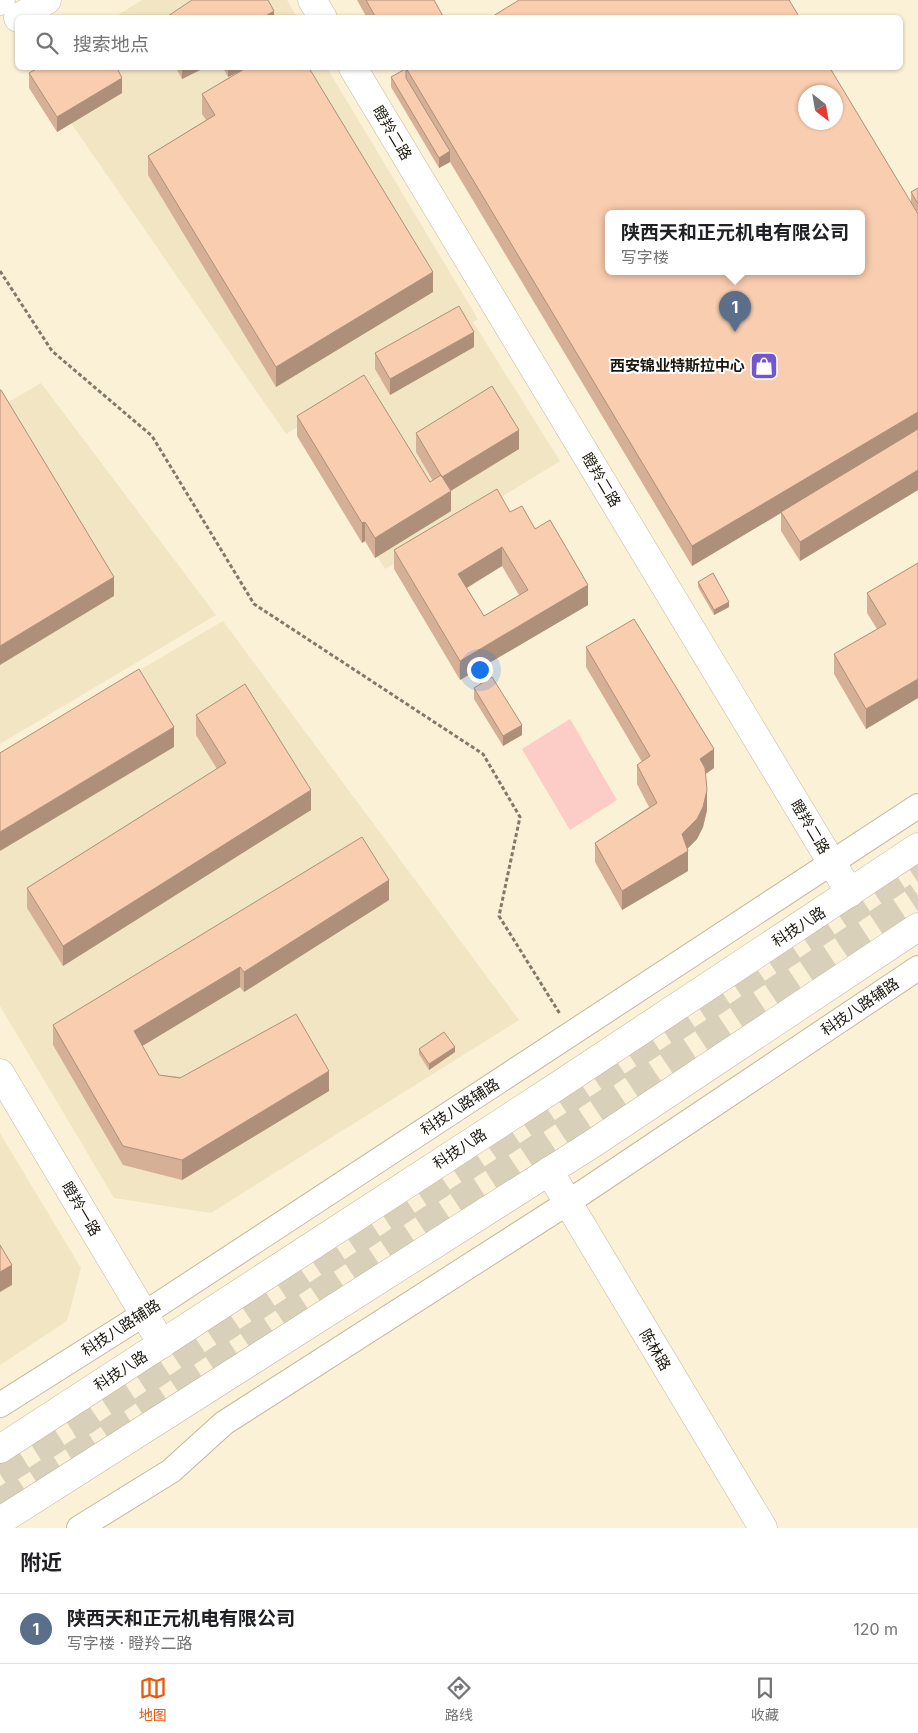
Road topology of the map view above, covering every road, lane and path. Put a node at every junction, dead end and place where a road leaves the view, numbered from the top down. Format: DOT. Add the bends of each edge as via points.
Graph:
graph roads {
  1 [pos="47,0"];
  2 [pos="312,0"];
  3 [pos="23,15"];
  4 [pos="321,15"];
  5 [pos="15,20"];
  6 [pos="0,28"];
  7 [pos="354,70"];
  8 [pos="0,272"];
  9 [pos="918,806"];
  10 [pos="918,847"];
  11 [pos="832,864"];
  12 [pos="850,893"];
  13 [pos="918,927"];
  14 [pos="918,968"];
  15 [pos="573,1033"];
  16 [pos="0,1073"];
  17 [pos="549,1172"];
  18 [pos="567,1203"];
  19 [pos="144,1314"];
  20 [pos="162,1344"];
  21 [pos="0,1405"];
  22 [pos="0,1448"];
  23 [pos="0,1521"];
  24 [pos="79,1528"];
  25 [pos="763,1528"];
  1 -- 3 [label="main road"];
  2 -- 4 [label="main road"];
  5 -- 6 [label="main road"];
  7 -- 11 [label="main road, 瞪羚二路"];
  8 -- 15 [label="path" via="52,352 152,436 254,604 483,754 520,817 498,916"];
  9 -- 11 [label="street, 科技八路辅路"];
  10 -- 12 [label="main road, 科技八路"];
  11 -- 12 [label="main road, 瞪羚二路"];
  11 -- 15 [label="street, 科技八路辅路"];
  12 -- 20 [label="main road, 科技八路"];
  13 -- 17 [label="main road"];
  14 -- 18 [label="street, 科技八路辅路"];
  15 -- 19 [label="street, 科技八路辅路"];
  16 -- 19 [label="main road, 瞪羚一路"];
  17 -- 18 [label="main road, 陈林路"];
  17 -- 23 [label="main road"];
  18 -- 24 [label="street, 科技八路辅路" via="224,1423 171,1470"];
  18 -- 25 [label="main road, 陈林路"];
  19 -- 20 [label="main road, 瞪羚一路"];
  19 -- 21 [label="street, 科技八路辅路"];
  20 -- 22 [label="main road, 科技八路"];
}
